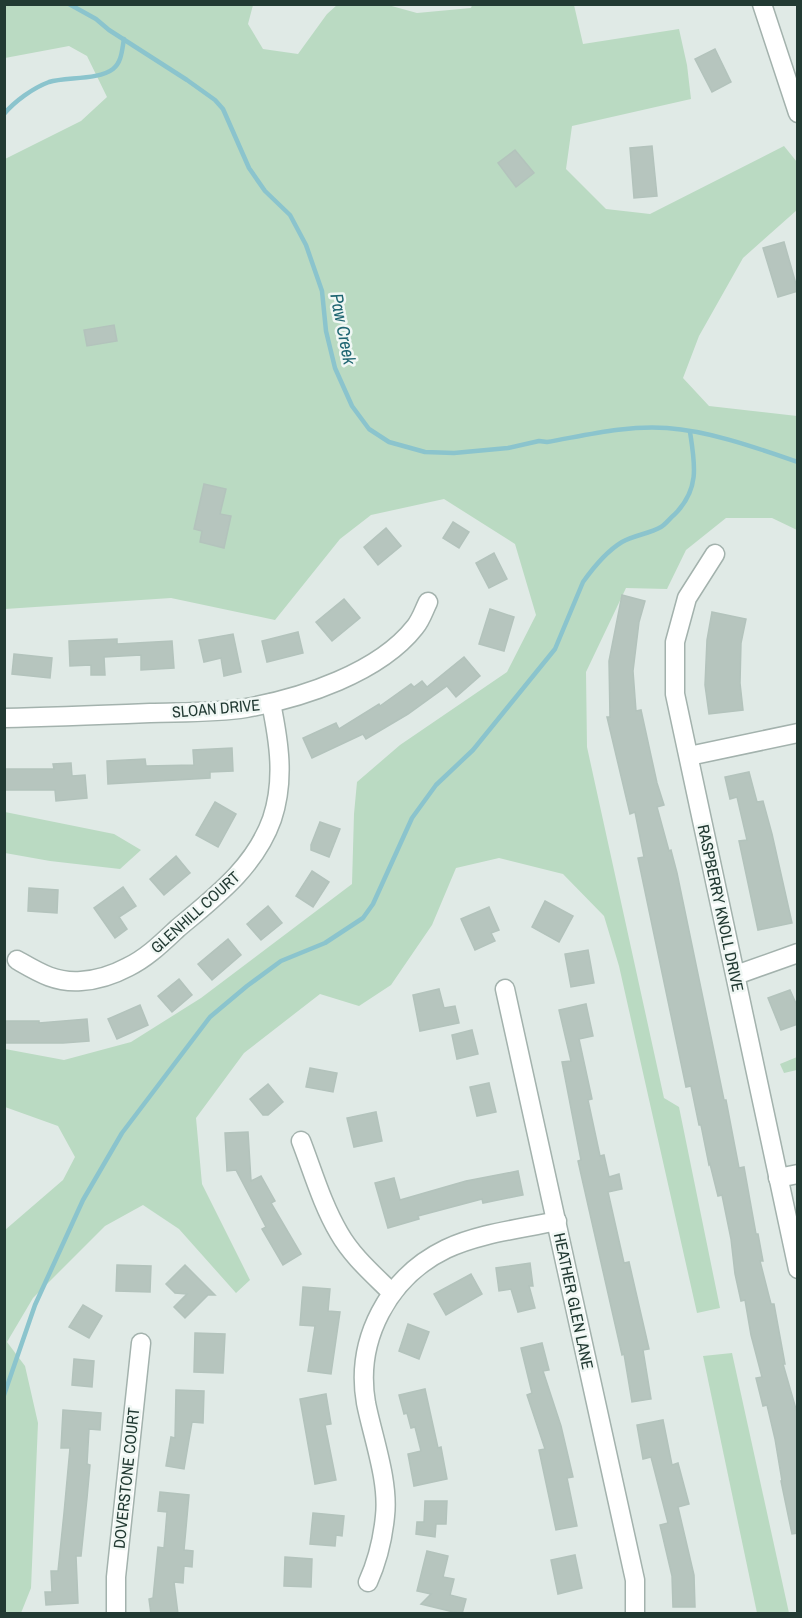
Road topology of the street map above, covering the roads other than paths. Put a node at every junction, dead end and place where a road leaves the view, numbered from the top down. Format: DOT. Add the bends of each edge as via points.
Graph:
graph roads {
  1 [pos="762,4"];
  2 [pos="798,113"];
  3 [pos="715,554"];
  4 [pos="428,602"];
  5 [pos="270,703"];
  6 [pos="4,718"];
  7 [pos="798,733"];
  8 [pos="689,756"];
  9 [pos="798,953"];
  10 [pos="17,960"];
  11 [pos="736,975"];
  12 [pos="506,989"];
  13 [pos="301,1141"];
  14 [pos="798,1174"];
  15 [pos="778,1178"];
  16 [pos="557,1221"];
  17 [pos="798,1269"];
  18 [pos="392,1293"];
  19 [pos="141,1343"];
  20 [pos="368,1582"];
  21 [pos="116,1614"];
  22 [pos="635,1614"];
  1 -- 2 [label="street"];
  3 -- 8 [label="street, RASPBERRY KNOLL DRIVE" via="687,598 675,642 675,694"];
  4 -- 5 [label="street, SLOAN DRIVE" via="404,640 384,655 320,688"];
  5 -- 6 [label="street, SLOAN DRIVE" via="189,712"];
  5 -- 10 [label="street, GLENHILL COURT" via="279,749 279,791 268,829 237,876 150,953 108,976 54,980"];
  7 -- 8 [label="street"];
  8 -- 11 [label="street, RASPBERRY KNOLL DRIVE"];
  9 -- 11 [label="street"];
  11 -- 15 [label="street, RASPBERRY KNOLL DRIVE"];
  12 -- 16 [label="street, HEATHER GLEN LANE"];
  13 -- 18 [label="street" via="340,1235"];
  14 -- 15 [label="street"];
  15 -- 17 [label="street, RASPBERRY KNOLL DRIVE"];
  16 -- 18 [label="street" via="448,1248 411,1272"];
  16 -- 22 [label="street, HEATHER GLEN LANE" via="635,1580"];
  18 -- 20 [label="street" via="371,1333 365,1359 366,1401 386,1515"];
  19 -- 21 [label="street, DOVERSTONE COURT" via="116,1577"];
}
